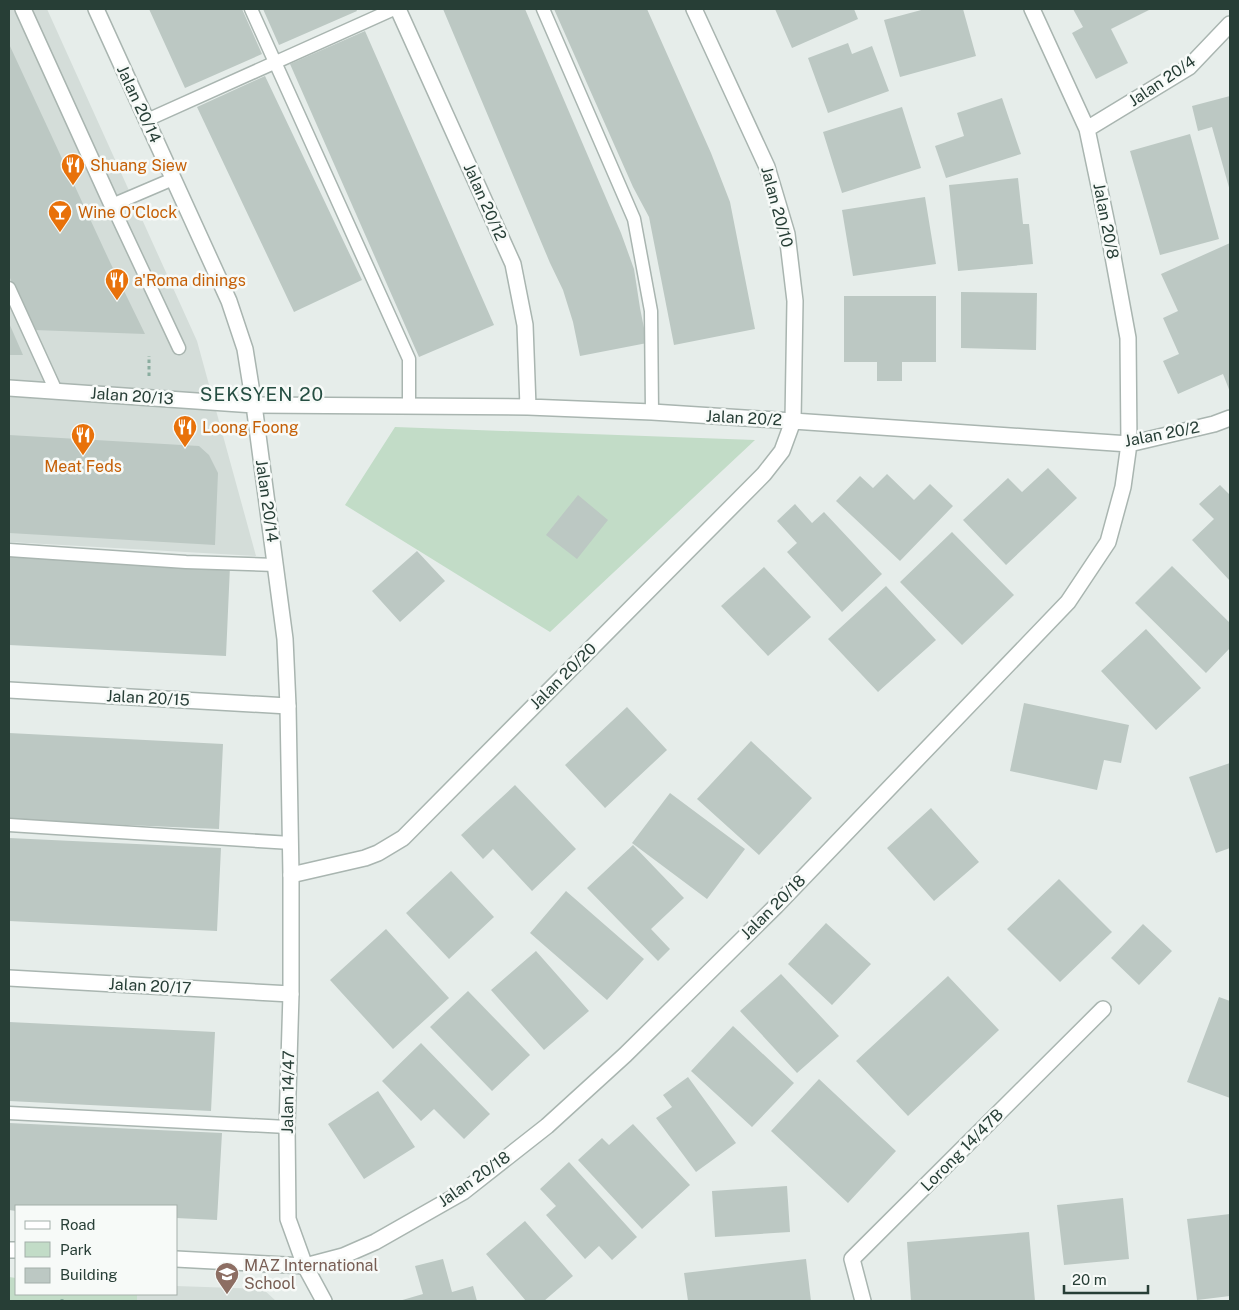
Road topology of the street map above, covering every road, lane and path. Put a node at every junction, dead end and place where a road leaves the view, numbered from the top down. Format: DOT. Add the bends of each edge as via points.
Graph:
graph roads {
  1 [pos="23,9"];
  2 [pos="96,9"];
  3 [pos="251,9"];
  4 [pos="396,9"];
  5 [pos="543,9"];
  6 [pos="694,9"];
  7 [pos="1032,9"];
  8 [pos="1230,24"];
  9 [pos="275,62"];
  10 [pos="146,120"];
  11 [pos="1087,129"];
  12 [pos="173,179"];
  13 [pos="112,205"];
  14 [pos="9,288"];
  15 [pos="179,348"];
  16 [pos="149,356"];
  17 [pos="149,381"];
  18 [pos="9,388"];
  19 [pos="56,391"];
  20 [pos="254,405"];
  21 [pos="409,405"];
  22 [pos="528,407"];
  23 [pos="652,412"];
  24 [pos="1230,418"];
  25 [pos="793,421"];
  26 [pos="1129,444"];
  27 [pos="9,550"];
  28 [pos="276,565"];
  29 [pos="9,690"];
  30 [pos="288,706"];
  31 [pos="9,825"];
  32 [pos="291,843"];
  33 [pos="291,875"];
  34 [pos="9,978"];
  35 [pos="291,994"];
  36 [pos="1103,1009"];
  37 [pos="9,1113"];
  38 [pos="287,1127"];
  39 [pos="178,1259"];
  40 [pos="306,1266"];
  41 [pos="324,1301"];
  42 [pos="863,1301"];
  1 -- 13 [label="street"];
  2 -- 10 [label="street, Jalan 20/14"];
  3 -- 9 [label="lane"];
  4 -- 9 [label="lane"];
  4 -- 22 [label="street, Jalan 20/12" via="513,264 525,325"];
  5 -- 23 [label="lane" via="634,219 651,311"];
  6 -- 25 [label="street, Jalan 20/10" via="767,167 787,234 796,301"];
  7 -- 11 [label="street, Jalan 20/8"];
  8 -- 11 [label="street, Jalan 20/4" via="1189,67"];
  9 -- 10 [label="lane"];
  9 -- 21 [label="lane" via="409,359"];
  10 -- 12 [label="street, Jalan 20/14"];
  11 -- 26 [label="street, Jalan 20/8" via="1128,338"];
  12 -- 13 [label="lane"];
  12 -- 20 [label="street, Jalan 20/14" via="229,301 245,349"];
  13 -- 15 [label="lane"];
  14 -- 19 [label="lane"];
  16 -- 17 [label="path"];
  18 -- 19 [label="street, Jalan 20/13"];
  19 -- 20 [label="street, Jalan 20/13"];
  20 -- 21 [label="street, Jalan 20/2"];
  20 -- 28 [label="street, Jalan 20/14"];
  21 -- 22 [label="street, Jalan 20/2"];
  22 -- 23 [label="street, Jalan 20/2"];
  23 -- 25 [label="street, Jalan 20/2"];
  24 -- 26 [label="street, Jalan 20/2"];
  25 -- 26 [label="street, Jalan 20/2"];
  25 -- 33 [label="street, Jalan 20/20" via="782,451 764,474 402,838 365,858"];
  26 -- 40 [label="street, Jalan 20/18" via="1123,487 1108,542 1068,602 769,913 548,1126 463,1192 375,1242"];
  27 -- 28 [label="lane"];
  28 -- 30 [label="street, Jalan 20/14" via="285,639"];
  29 -- 30 [label="street, Jalan 20/15"];
  30 -- 32 [label="street, Jalan 20/14"];
  31 -- 32 [label="lane"];
  32 -- 33 [label="street, Jalan 20/14"];
  33 -- 35 [label="street, Jalan 14/47"];
  34 -- 35 [label="street, Jalan 20/17"];
  35 -- 38 [label="street, Jalan 14/47"];
  36 -- 42 [label="street, Lorong 14/47B" via="852,1259"];
  37 -- 38 [label="lane"];
  38 -- 40 [label="street, Jalan 14/47" via="288,1219"];
  39 -- 40 [label="street, Jalan 20/18"];
  40 -- 41 [label="street, Jalan 14/47"];
}
